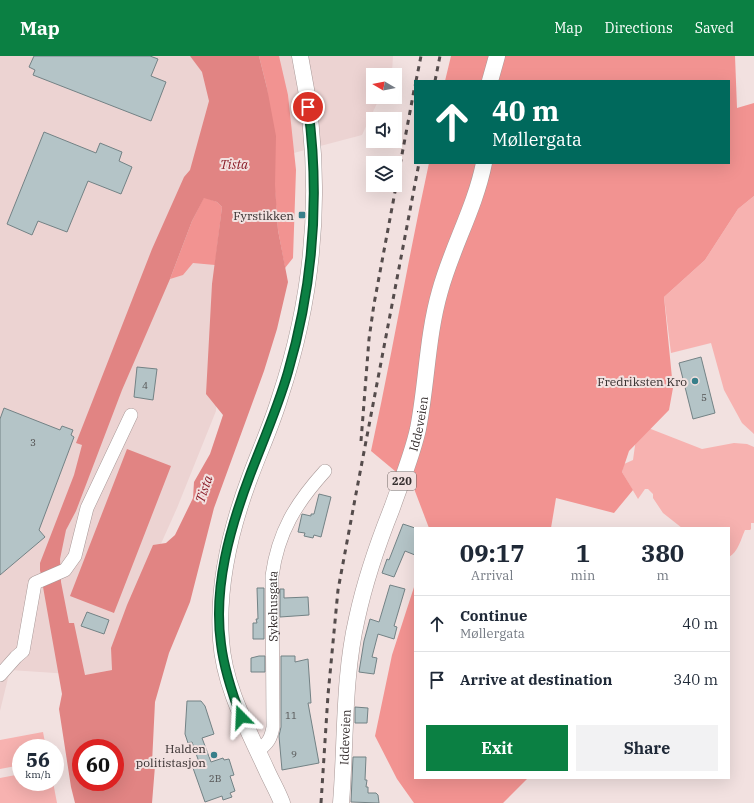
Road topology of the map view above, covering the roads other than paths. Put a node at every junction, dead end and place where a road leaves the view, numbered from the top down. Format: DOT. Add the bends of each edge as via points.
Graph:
graph roads {
  1 [pos="300,56"];
  2 [pos="497,56"];
  3 [pos="490,80"];
  4 [pos="484,164"];
  5 [pos="131,415"];
  6 [pos="324,471"];
  7 [pos="0,675"];
  8 [pos="258,751"];
  9 [pos="282,803"];
  10 [pos="341,803"];
  1 -- 8 [label="main road" via="313,148 315,199 310,262 302,314 288,372 240,503 227,552 222,576 219,617 224,660 233,695"];
  2 -- 3 [label="main road"];
  4 -- 10 [label="main road, Iddeveien / 220" via="474,202 440,291 414,445 374,559 357,617 348,678"];
  5 -- 7 [label="street" via="87,508 75,556 65,570 35,583 23,651"];
  6 -- 8 [label="street, Sykehusgata" via="289,519 273,564 273,727 271,738"];
  8 -- 9 [label="main road"];
}
